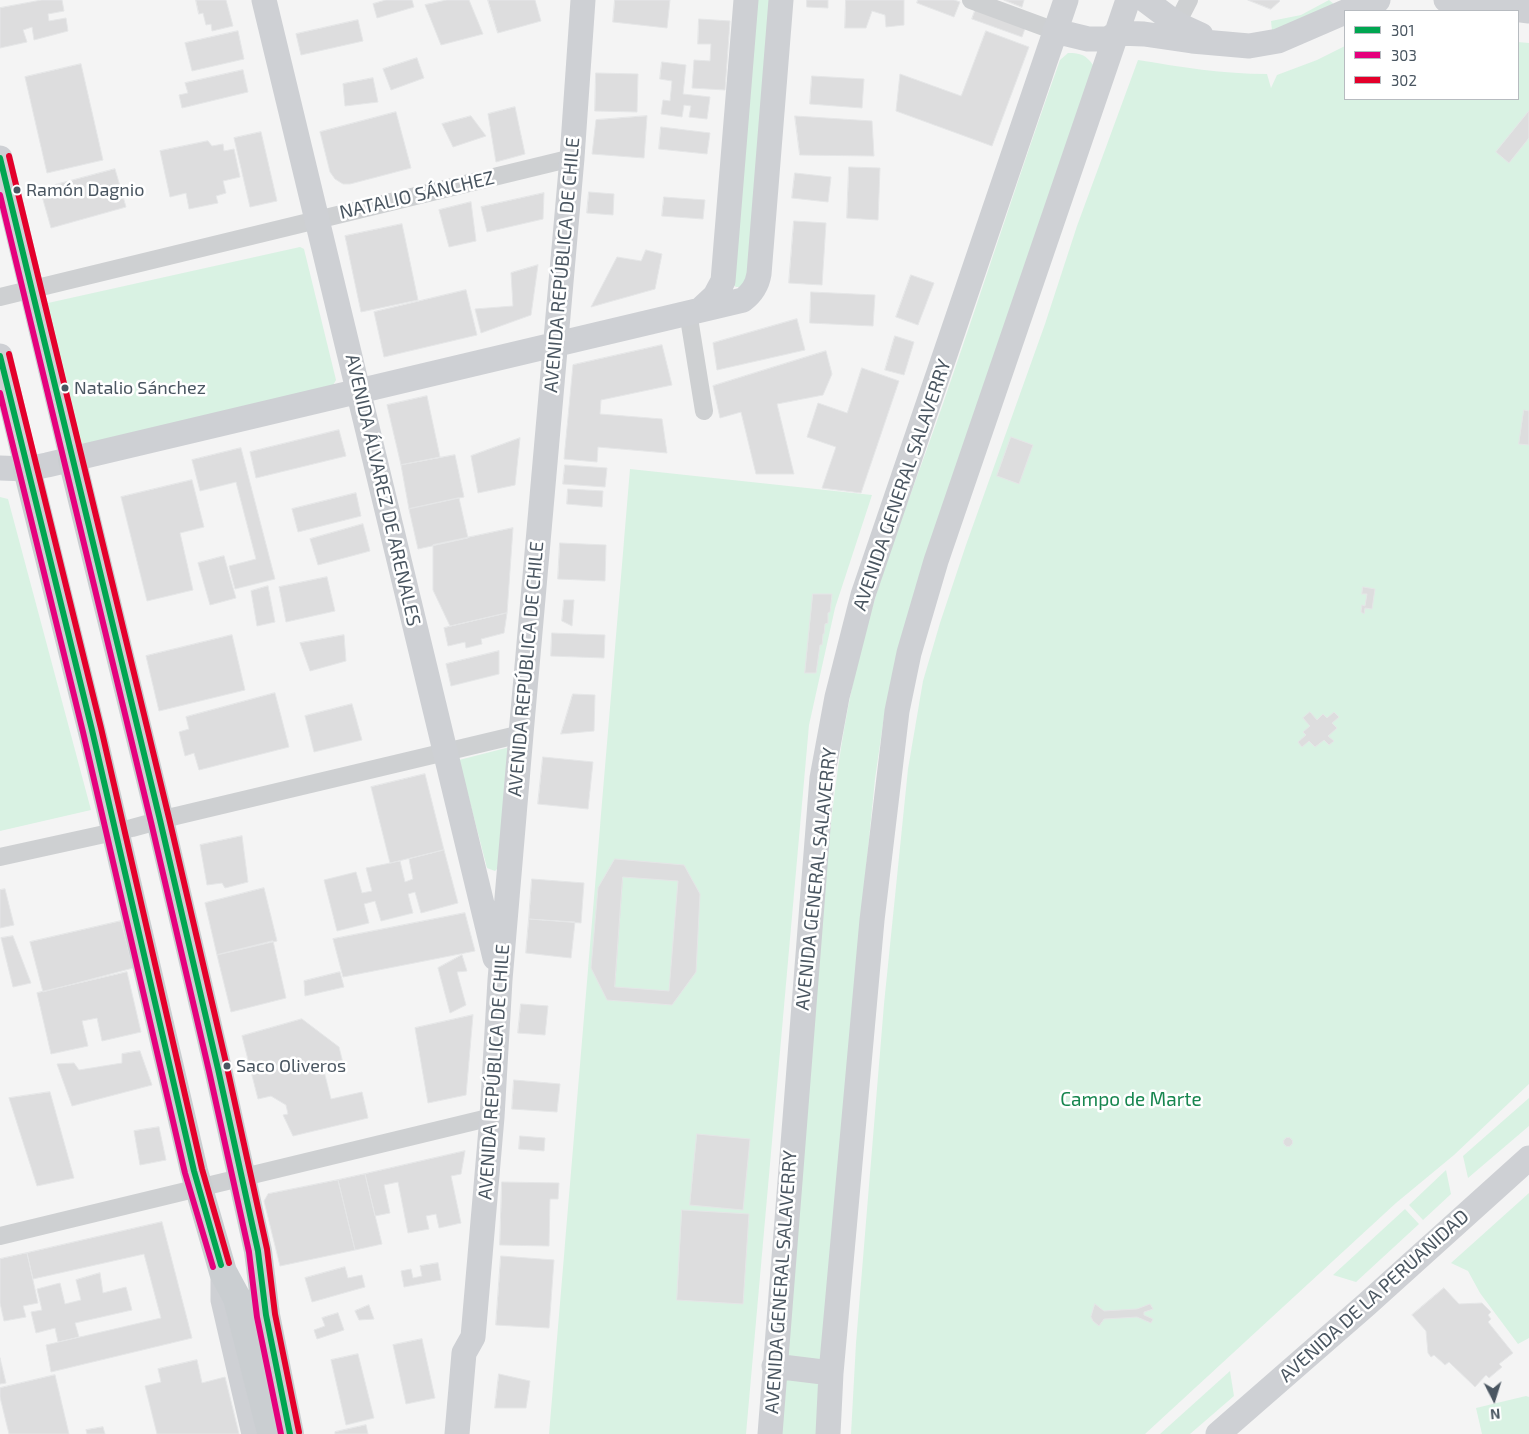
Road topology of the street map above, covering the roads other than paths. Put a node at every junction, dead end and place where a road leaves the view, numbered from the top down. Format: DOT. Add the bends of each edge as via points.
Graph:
graph roads {
  1 [pos="264,0"];
  2 [pos="583,0"];
  3 [pos="746,0"];
  4 [pos="781,0"];
  5 [pos="971,0"];
  6 [pos="1066,0"];
  7 [pos="1128,0"];
  8 [pos="1145,0"];
  9 [pos="1189,0"];
  10 [pos="1378,0"];
  11 [pos="1446,0"];
  12 [pos="1350,10"];
  13 [pos="1529,10"];
  14 [pos="1344,13"];
  15 [pos="1055,30"];
  16 [pos="1173,31"];
  17 [pos="1117,33"];
  18 [pos="0,158"];
  19 [pos="572,158"];
  20 [pos="318,219"];
  21 [pos="723,281"];
  22 [pos="758,281"];
  23 [pos="32,290"];
  24 [pos="0,297"];
  25 [pos="694,311"];
  26 [pos="556,344"];
  27 [pos="0,356"];
  28 [pos="359,390"];
  29 [pos="704,411"];
  30 [pos="72,458"];
  31 [pos="0,468"];
  32 [pos="27,469"];
  33 [pos="521,734"];
  34 [pos="445,751"];
  35 [pos="160,820"];
  36 [pos="115,832"];
  37 [pos="0,858"];
  38 [pos="500,980"];
  39 [pos="492,1117"];
  40 [pos="1529,1158"];
  41 [pos="242,1178"];
  42 [pos="198,1188"];
  43 [pos="0,1236"];
  44 [pos="258,1251"];
  45 [pos="223,1272"];
  46 [pos="473,1337"];
  47 [pos="774,1366"];
  48 [pos="831,1372"];
  49 [pos="254,1434"];
  50 [pos="272,1434"];
  51 [pos="290,1434"];
  52 [pos="302,1434"];
  53 [pos="457,1434"];
  54 [pos="474,1434"];
  55 [pos="770,1434"];
  56 [pos="828,1434"];
  57 [pos="1218,1434"];
  1 -- 20 [label="main road, AVENIDA ÁLVAREZ DE ARENALES"];
  2 -- 19 [label="main road, AVENIDA REPÚBLICA DE CHILE"];
  3 -- 21 [label="main road"];
  4 -- 22 [label="main road"];
  5 -- 15 [label="street"];
  6 -- 15 [label="main road, AVENIDA GENERAL SALAVERRY"];
  7 -- 17 [label="main road"];
  8 -- 16 [label="main road"];
  9 -- 16 [label="street"];
  10 -- 12 [label="main road"];
  11 -- 13 [label="main road"];
  14 -- 16 [label="main road" via="1278,41 1249,46"];
  15 -- 17 [label="main road" via="1088,39 1108,39"];
  15 -- 47 [label="main road, AVENIDA GENERAL SALAVERRY" via="863,595 837,697 822,778"];
  16 -- 17 [label="main road"];
  17 -- 48 [label="main road" via="939,552 908,653 896,711 872,920"];
  18 -- 23 [label="main road"];
  19 -- 20 [label="street, NATALIO SÁNCHEZ"];
  19 -- 26 [label="main road, AVENIDA REPÚBLICA DE CHILE"];
  20 -- 23 [label="street, NATALIO SÁNCHEZ"];
  20 -- 28 [label="main road, AVENIDA ÁLVAREZ DE ARENALES"];
  21 -- 22 [label="main road" via="737,288 752,286"];
  21 -- 25 [label="main road" via="715,296"];
  22 -- 25 [label="main road" via="752,293 743,300"];
  23 -- 24 [label="street, NATALIO SÁNCHEZ"];
  23 -- 30 [label="main road"];
  25 -- 26 [label="main road"];
  25 -- 29 [label="street"];
  26 -- 28 [label="main road"];
  26 -- 33 [label="main road, AVENIDA REPÚBLICA DE CHILE"];
  27 -- 32 [label="main road"];
  28 -- 30 [label="main road"];
  28 -- 34 [label="main road, AVENIDA ÁLVAREZ DE ARENALES"];
  30 -- 32 [label="main road"];
  30 -- 35 [label="main road"];
  31 -- 32 [label="main road"];
  32 -- 36 [label="main road"];
  33 -- 34 [label="street"];
  33 -- 38 [label="main road, AVENIDA REPÚBLICA DE CHILE"];
  34 -- 35 [label="street"];
  34 -- 38 [label="main road, AVENIDA ÁLVAREZ DE ARENALES"];
  35 -- 36 [label="street"];
  35 -- 41 [label="main road"];
  36 -- 37 [label="street"];
  36 -- 42 [label="main road"];
  38 -- 39 [label="main road, AVENIDA REPÚBLICA DE CHILE"];
  39 -- 41 [label="street"];
  39 -- 46 [label="main road, AVENIDA REPÚBLICA DE CHILE"];
  40 -- 57 [label="main road, AVENIDA DE LA PERUANIDAD"];
  41 -- 42 [label="street"];
  41 -- 44 [label="main road"];
  42 -- 43 [label="street"];
  42 -- 45 [label="main road"];
  44 -- 51 [label="main road" via="266,1315"];
  44 -- 52 [label="main road"];
  45 -- 49 [label="main road" via="223,1300"];
  45 -- 50 [label="main road" via="237,1298"];
  46 -- 53 [label="main road, AVENIDA REPÚBLICA DE CHILE" via="464,1353"];
  46 -- 54 [label="main road, AVENIDA REPÚBLICA DE CHILE" via="482,1354"];
  47 -- 48 [label="main road"];
  47 -- 55 [label="main road, AVENIDA GENERAL SALAVERRY"];
  48 -- 56 [label="main road"];
}
